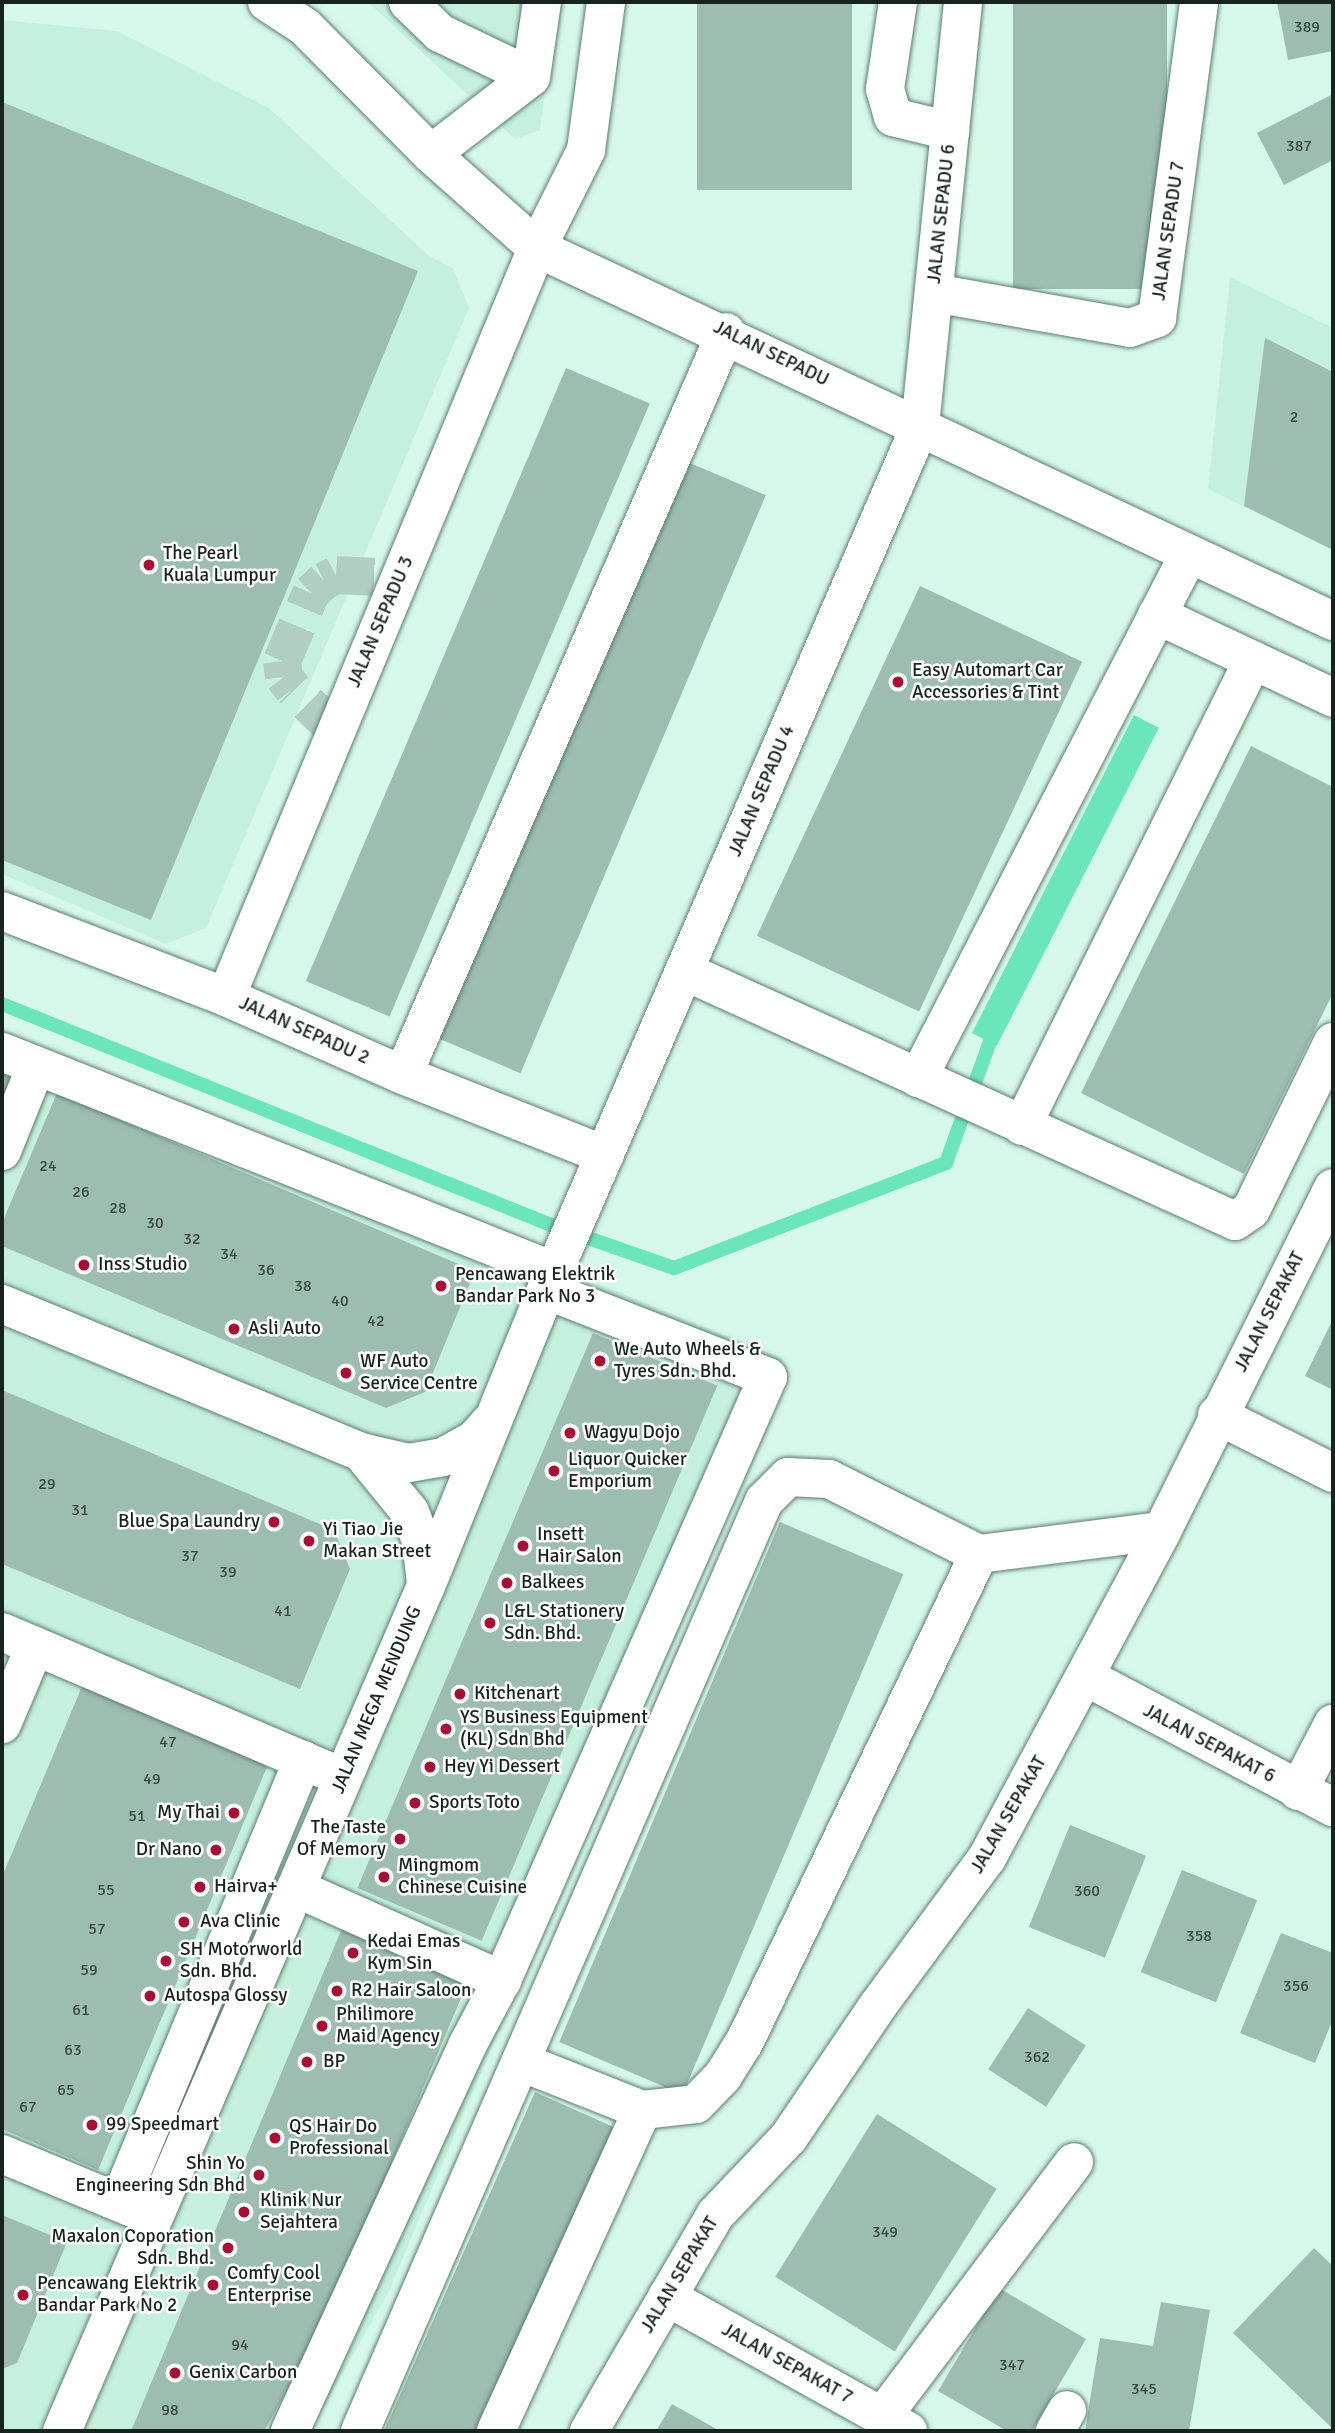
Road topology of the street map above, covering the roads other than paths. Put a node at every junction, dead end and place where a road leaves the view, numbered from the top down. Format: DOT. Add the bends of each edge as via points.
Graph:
graph roads {
  1 [pos="267,2"];
  2 [pos="408,2"];
  3 [pos="542,2"];
  4 [pos="606,2"];
  5 [pos="898,2"];
  6 [pos="963,2"];
  7 [pos="1199,2"];
  8 [pos="531,76"];
  9 [pos="950,131"];
  10 [pos="430,154"];
  11 [pos="537,248"];
  12 [pos="934,293"];
  13 [pos="726,332"];
  14 [pos="920,426"];
  15 [pos="1188,556"];
  16 [pos="1157,615"];
  17 [pos="1333,621"];
  18 [pos="1253,660"];
  19 [pos="1333,698"];
  20 [pos="2,911"];
  21 [pos="684,971"];
  22 [pos="226,997"];
  23 [pos="1333,1042"];
  24 [pos="19,1059"];
  25 [pos="403,1075"];
  26 [pos="932,1085"];
  27 [pos="1009,1120"];
  28 [pos="2,1151"];
  29 [pos="603,1164"];
  30 [pos="1329,1209"];
  31 [pos="554,1271"];
  32 [pos="2,1304"];
  33 [pos="1217,1415"];
  34 [pos="494,1417"];
  35 [pos="361,1452"];
  36 [pos="1333,1473"];
  37 [pos="1162,1531"];
  38 [pos="979,1554"];
  39 [pos="426,1586"];
  40 [pos="19,1639"];
  41 [pos="1086,1677"];
  42 [pos="2,1724"];
  43 [pos="1333,1724"];
  44 [pos="303,1760"];
  45 [pos="344,1777"];
  46 [pos="1298,1791"];
  47 [pos="1333,1807"];
  48 [pos="296,1888"];
  49 [pos="502,1980"];
  50 [pos="520,2062"];
  51 [pos="642,2110"];
  52 [pos="2,2154"];
  53 [pos="1074,2162"];
  54 [pos="119,2202"];
  55 [pos="155,2217"];
  56 [pos="667,2297"];
  57 [pos="895,2424"];
  58 [pos="73,2428"];
  59 [pos="290,2431"];
  60 [pos="360,2431"];
  61 [pos="496,2431"];
  62 [pos="589,2431"];
  1 -- 10 [label="street, JALAN SEPADU" via="304,27"];
  2 -- 8 [label="street" via="440,33"];
  3 -- 8 [label="street"];
  4 -- 11 [label="street, JALAN SEPADU 3" via="586,150"];
  5 -- 9 [label="street" via="886,89 893,117"];
  6 -- 9 [label="street, JALAN SEPADU 6"];
  7 -- 12 [label="street, JALAN SEPADU 7" via="1157,318 1130,328"];
  8 -- 10 [label="street"];
  9 -- 12 [label="street, JALAN SEPADU 6"];
  10 -- 11 [label="street, JALAN SEPADU"];
  11 -- 13 [label="street, JALAN SEPADU"];
  11 -- 22 [label="street, JALAN SEPADU 3"];
  12 -- 14 [label="street, JALAN SEPADU 6"];
  13 -- 14 [label="street, JALAN SEPADU"];
  13 -- 25 [label="street"];
  14 -- 15 [label="street, JALAN SEPADU"];
  14 -- 21 [label="street, JALAN SEPADU 4"];
  15 -- 16 [label="street"];
  15 -- 17 [label="street, JALAN SEPADU"];
  16 -- 18 [label="street"];
  16 -- 26 [label="street"];
  18 -- 19 [label="street"];
  18 -- 27 [label="street"];
  20 -- 22 [label="street, JALAN SEPADU 2"];
  21 -- 26 [label="street"];
  21 -- 29 [label="street, JALAN SEPADU 4"];
  22 -- 25 [label="street, JALAN SEPADU 2"];
  23 -- 27 [label="street" via="1251,1210 1235,1221"];
  24 -- 28 [label="street"];
  24 -- 31 [label="street"];
  25 -- 29 [label="street, JALAN SEPADU 2"];
  26 -- 27 [label="street"];
  29 -- 31 [label="street, JALAN MEGA MENDUNG"];
  30 -- 33 [label="street, JALAN SEPAKAT"];
  31 -- 34 [label="street, JALAN MEGA MENDUNG"];
  31 -- 49 [label="street" via="768,1377"];
  32 -- 35 [label="street, JALAN MEGA MENDUNG"];
  33 -- 36 [label="street"];
  33 -- 37 [label="street, JALAN SEPAKAT"];
  34 -- 35 [label="street, JALAN MEGA MENDUNG" via="474,1440 443,1457 409,1463"];
  34 -- 39 [label="street, JALAN MEGA MENDUNG"];
  35 -- 39 [label="street, JALAN MEGA MENDUNG" via="410,1512 421,1541"];
  37 -- 38 [label="street"];
  37 -- 41 [label="street, JALAN SEPAKAT"];
  38 -- 50 [label="street" via="829,1479 788,1477 764,1501"];
  38 -- 51 [label="street" via="744,2043 723,2076 696,2104"];
  39 -- 45 [label="street, JALAN MEGA MENDUNG"];
  40 -- 42 [label="street"];
  40 -- 44 [label="street"];
  41 -- 46 [label="street, JALAN SEPAKAT 6"];
  41 -- 56 [label="street, JALAN SEPAKAT" via="987,1858 789,2137 716,2214"];
  43 -- 46 [label="street"];
  44 -- 45 [label="street"];
  44 -- 54 [label="street"];
  45 -- 48 [label="street, JALAN MEGA MENDUNG"];
  46 -- 47 [label="street, JALAN SEPAKAT 6"];
  48 -- 49 [label="street"];
  48 -- 55 [label="street, JALAN MEGA MENDUNG"];
  49 -- 59 [label="street" via="468,2044"];
  50 -- 51 [label="street"];
  50 -- 60 [label="street"];
  51 -- 61 [label="street"];
  52 -- 54 [label="street"];
  53 -- 57 [label="street"];
  54 -- 55 [label="street"];
  55 -- 58 [label="street, JALAN MEGA MENDUNG"];
  56 -- 57 [label="street, JALAN SEPAKAT 7"];
  56 -- 62 [label="street, JALAN SEPAKAT"];
}
